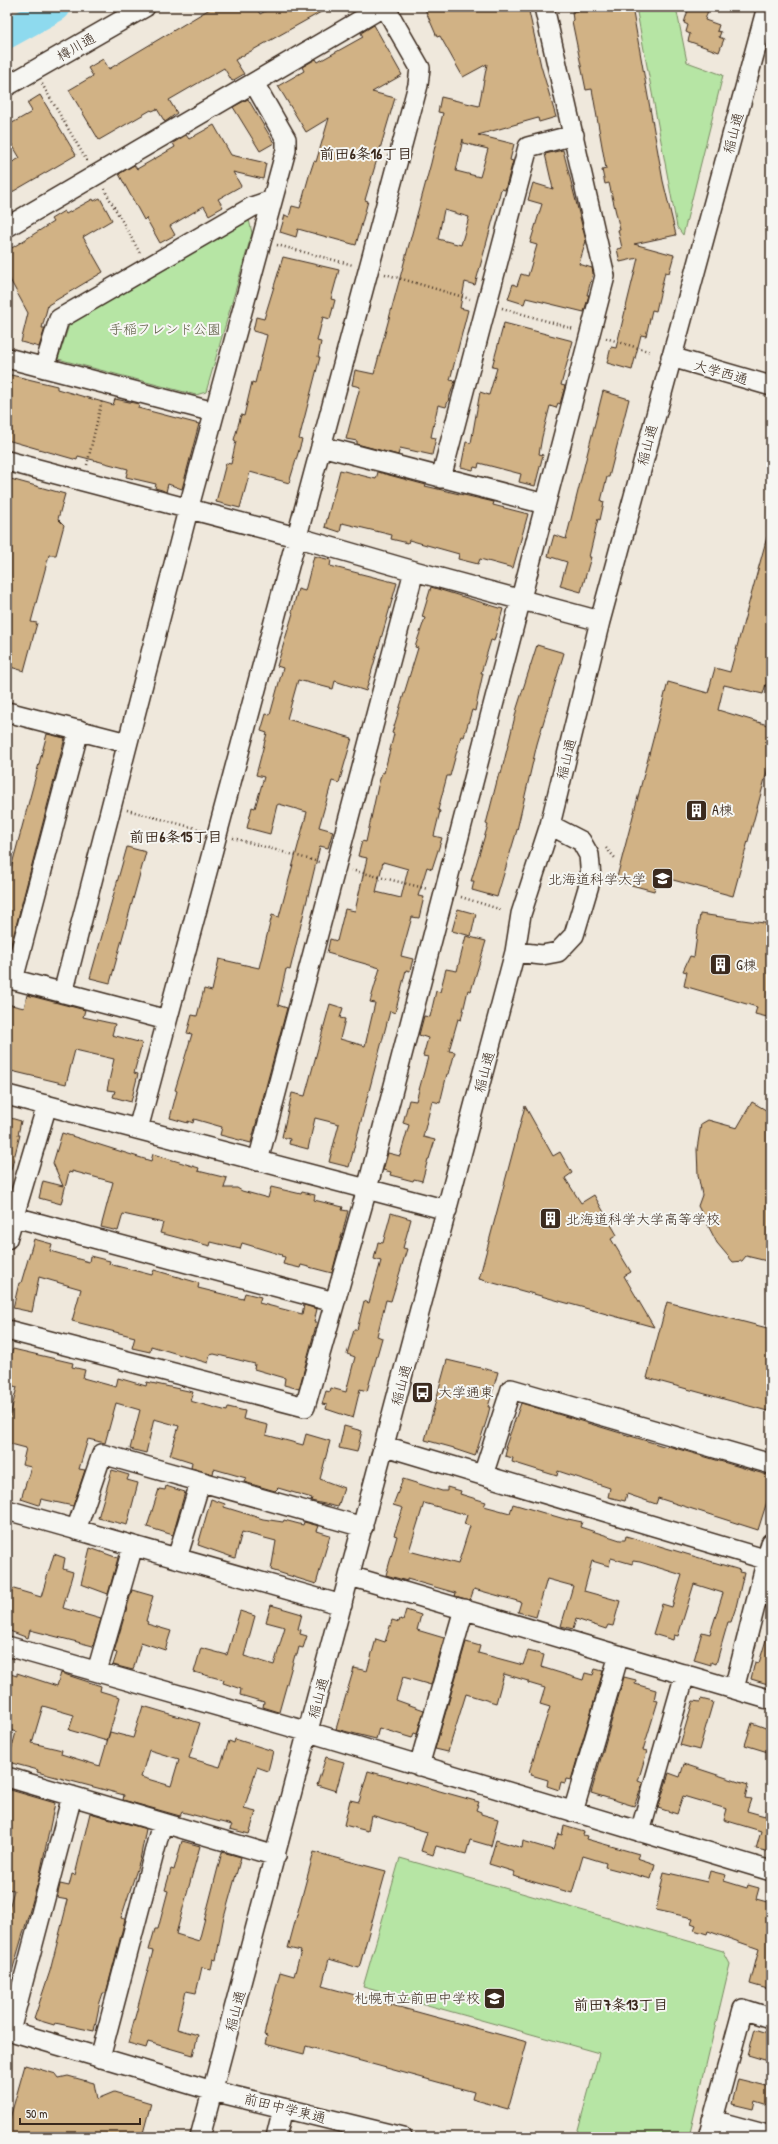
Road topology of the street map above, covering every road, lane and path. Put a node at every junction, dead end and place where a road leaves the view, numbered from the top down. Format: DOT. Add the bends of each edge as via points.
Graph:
graph roads {
  1 [pos="145,7"];
  2 [pos="384,7"];
  3 [pos="544,7"];
  4 [pos="767,7"];
  5 [pos="117,14"];
  6 [pos="34,71"];
  7 [pos="254,83"];
  8 [pos="7,86"];
  9 [pos="574,135"];
  10 [pos="96,175"];
  11 [pos="272,200"];
  12 [pos="7,227"];
  13 [pos="261,241"];
  14 [pos="148,267"];
  15 [pos="369,269"];
  16 [pos="487,304"];
  17 [pos="579,331"];
  18 [pos="604,338"];
  19 [pos="651,352"];
  20 [pos="671,357"];
  21 [pos="7,358"];
  22 [pos="44,368"];
  23 [pos="106,384"];
  24 [pos="771,386"];
  25 [pos="214,412"];
  26 [pos="321,446"];
  27 [pos="7,461"];
  28 [pos="441,478"];
  29 [pos="84,482"];
  30 [pos="545,504"];
  31 [pos="188,510"];
  32 [pos="296,537"];
  33 [pos="414,571"];
  34 [pos="520,598"];
  35 [pos="600,621"];
  36 [pos="7,712"];
  37 [pos="79,730"];
  38 [pos="127,743"];
  39 [pos="111,806"];
  40 [pos="550,825"];
  41 [pos="217,834"];
  42 [pos="336,867"];
  43 [pos="431,889"];
  44 [pos="456,896"];
  45 [pos="502,910"];
  46 [pos="515,952"];
  47 [pos="10,979"];
  48 [pos="63,993"];
  49 [pos="167,1020"];
  50 [pos="7,1094"];
  51 [pos="46,1105"];
  52 [pos="138,1129"];
  53 [pos="258,1161"];
  54 [pos="367,1189"];
  55 [pos="447,1210"];
  56 [pos="10,1216"];
  57 [pos="7,1239"];
  58 [pos="334,1302"];
  59 [pos="7,1330"];
  60 [pos="385,1446"];
  61 [pos="771,1464"];
  62 [pos="483,1475"];
  63 [pos="200,1482"];
  64 [pos="7,1510"];
  65 [pos="363,1528"];
  66 [pos="76,1530"];
  67 [pos="133,1546"];
  68 [pos="769,1555"];
  69 [pos="177,1558"];
  70 [pos="350,1576"];
  71 [pos="342,1605"];
  72 [pos="464,1609"];
  73 [pos="7,1646"];
  74 [pos="619,1655"];
  75 [pos="97,1671"];
  76 [pos="685,1674"];
  77 [pos="734,1689"];
  78 [pos="771,1700"];
  79 [pos="309,1732"];
  80 [pos="419,1766"];
  81 [pos="7,1777"];
  82 [pos="72,1796"];
  83 [pos="573,1812"];
  84 [pos="162,1823"];
  85 [pos="640,1832"];
  86 [pos="276,1856"];
  87 [pos="771,1872"];
  88 [pos="771,2018"];
  89 [pos="9,2031"];
  90 [pos="100,2058"];
  91 [pos="213,2091"];
  92 [pos="283,2108"];
  93 [pos="710,2128"];
  94 [pos="771,2136"];
  95 [pos="200,2137"];
  96 [pos="276,2137"];
  97 [pos="402,2137"];
  1 -- 5 [label="street, 樽川通"];
  2 -- 7 [label="street"];
  2 -- 15 [label="street" via="420,68 418,85"];
  3 -- 9 [label="street"];
  4 -- 20 [label="street, 稲山通"];
  5 -- 6 [label="street, 樽川通"];
  6 -- 8 [label="street, 樽川通"];
  6 -- 10 [label="path"];
  7 -- 10 [label="street"];
  7 -- 11 [label="street" via="286,139 286,150"];
  9 -- 16 [label="street" via="528,147"];
  9 -- 30 [label="street" via="605,276"];
  10 -- 12 [label="street"];
  10 -- 14 [label="path"];
  11 -- 13 [label="street"];
  11 -- 14 [label="street" via="252,206"];
  13 -- 15 [label="path"];
  13 -- 25 [label="street"];
  14 -- 22 [label="street" via="59,319"];
  15 -- 16 [label="path"];
  15 -- 26 [label="street"];
  16 -- 17 [label="path"];
  16 -- 28 [label="street"];
  18 -- 19 [label="path"];
  20 -- 24 [label="street, 大学西通"];
  20 -- 35 [label="street, 稲山通"];
  21 -- 22 [label="street"];
  22 -- 23 [label="street"];
  23 -- 25 [label="street"];
  23 -- 29 [label="path"];
  25 -- 31 [label="street"];
  26 -- 28 [label="street"];
  26 -- 32 [label="street"];
  27 -- 29 [label="street"];
  28 -- 30 [label="street"];
  29 -- 31 [label="street"];
  30 -- 34 [label="street"];
  31 -- 32 [label="street"];
  31 -- 38 [label="street"];
  32 -- 33 [label="street"];
  32 -- 41 [label="street"];
  33 -- 34 [label="street"];
  33 -- 42 [label="street"];
  34 -- 35 [label="street"];
  34 -- 54 [label="street"];
  35 -- 40 [label="street, 稲山通"];
  36 -- 37 [label="street"];
  37 -- 38 [label="street"];
  37 -- 47 [label="street"];
  38 -- 39 [label="street"];
  39 -- 41 [label="path"];
  39 -- 48 [label="street"];
  40 -- 46 [label="street, 稲山通" via="521,914"];
  40 -- 46 [label="street" via="581,841 589,856 591,878 574,935 558,952 542,955"];
  41 -- 42 [label="path"];
  41 -- 49 [label="street"];
  42 -- 43 [label="path"];
  42 -- 53 [label="street"];
  44 -- 45 [label="path"];
  46 -- 55 [label="street, 稲山通"];
  47 -- 48 [label="street"];
  48 -- 49 [label="street"];
  49 -- 52 [label="street"];
  50 -- 51 [label="street"];
  51 -- 52 [label="street"];
  51 -- 56 [label="street"];
  52 -- 53 [label="street"];
  53 -- 54 [label="street"];
  54 -- 55 [label="street"];
  54 -- 58 [label="street"];
  55 -- 60 [label="street, 稲山通"];
  56 -- 57 [label="street"];
  56 -- 58 [label="street"];
  58 -- 59 [label="street" via="305,1407"];
  60 -- 62 [label="street"];
  60 -- 65 [label="street, 稲山通"];
  61 -- 62 [label="street" via="512,1389"];
  62 -- 68 [label="street"];
  63 -- 65 [label="street"];
  63 -- 66 [label="street" via="102,1454"];
  63 -- 69 [label="street"];
  64 -- 66 [label="street"];
  65 -- 70 [label="street, 稲山通"];
  66 -- 67 [label="street"];
  67 -- 69 [label="street"];
  67 -- 75 [label="street"];
  68 -- 77 [label="street"];
  69 -- 71 [label="street"];
  70 -- 71 [label="street, 稲山通"];
  70 -- 72 [label="street"];
  71 -- 79 [label="street, 稲山通"];
  72 -- 74 [label="street"];
  72 -- 80 [label="street"];
  73 -- 75 [label="street"];
  74 -- 76 [label="street"];
  74 -- 83 [label="street"];
  75 -- 79 [label="street"];
  76 -- 77 [label="street"];
  76 -- 85 [label="street"];
  77 -- 78 [label="street"];
  79 -- 80 [label="street"];
  79 -- 86 [label="street, 稲山通"];
  80 -- 83 [label="street"];
  81 -- 82 [label="street"];
  82 -- 84 [label="street"];
  82 -- 89 [label="street"];
  83 -- 85 [label="street"];
  84 -- 86 [label="street"];
  84 -- 90 [label="street"];
  85 -- 87 [label="street"];
  86 -- 91 [label="street, 稲山通"];
  88 -- 93 [label="street" via="743,2010"];
  89 -- 90 [label="street, 前田中学東通"];
  90 -- 91 [label="street, 前田中学東通"];
  91 -- 92 [label="street, 前田中学東通"];
  91 -- 95 [label="street, 稲山通"];
  92 -- 96 [label="street"];
  92 -- 97 [label="street, 前田中学東通"];
  93 -- 94 [label="street"];
}
